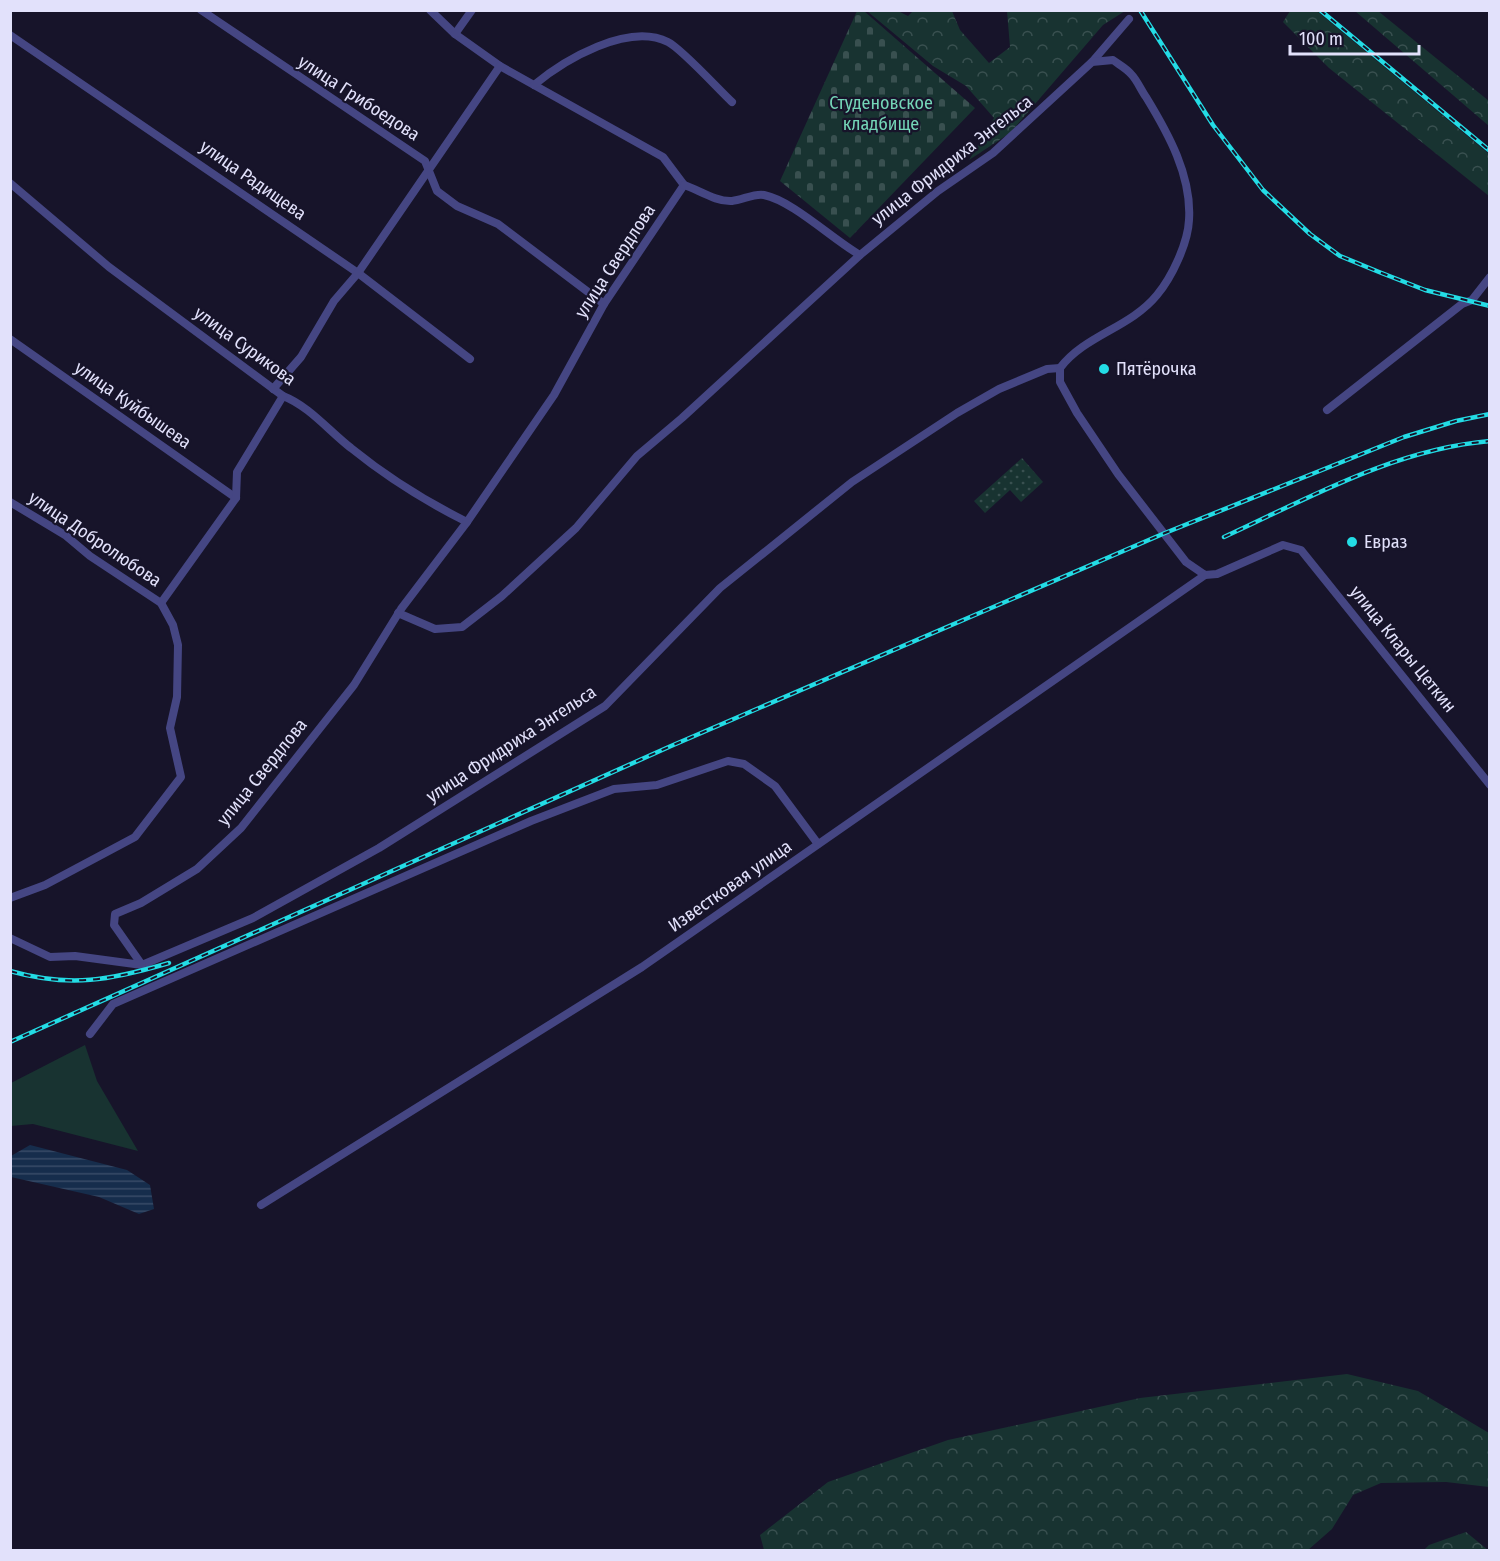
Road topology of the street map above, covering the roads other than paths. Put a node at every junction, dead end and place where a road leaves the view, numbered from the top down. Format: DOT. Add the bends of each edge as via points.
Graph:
graph roads {
  1 [pos="201,10"];
  2 [pos="429,10"];
  3 [pos="472,10"];
  4 [pos="1129,19"];
  5 [pos="455,34"];
  6 [pos="10,35"];
  7 [pos="1092,62"];
  8 [pos="500,66"];
  9 [pos="534,85"];
  10 [pos="732,102"];
  11 [pos="429,172"];
  12 [pos="10,183"];
  13 [pos="684,184"];
  14 [pos="860,255"];
  15 [pos="358,273"];
  16 [pos="1490,277"];
  17 [pos="604,304"];
  18 [pos="10,339"];
  19 [pos="470,359"];
  20 [pos="1059,368"];
  21 [pos="273,389"];
  22 [pos="283,396"];
  23 [pos="1327,410"];
  24 [pos="236,498"];
  25 [pos="10,502"];
  26 [pos="467,522"];
  27 [pos="1205,575"];
  28 [pos="161,603"];
  29 [pos="398,613"];
  30 [pos="1490,785"];
  31 [pos="818,844"];
  32 [pos="10,898"];
  33 [pos="10,938"];
  34 [pos="142,965"];
  35 [pos="90,1034"];
  36 [pos="261,1205"];
  1 -- 11 [label="street, улица Грибоедова" via="425,161"];
  2 -- 5 [label="street"];
  3 -- 5 [label="street"];
  4 -- 7 [label="street"];
  5 -- 8 [label="street"];
  6 -- 15 [label="street, улица Радищева"];
  7 -- 14 [label="street, улица Фридриха Энгельса" via="993,153"];
  7 -- 20 [label="street, улица Фридриха Энгельса" via="1113,60 1132,74 1158,117 1182,173 1189,200 1189,222 1170,276 1158,295 1131,320 1070,354"];
  8 -- 9 [label="street"];
  8 -- 11 [label="street"];
  9 -- 10 [label="street" via="558,65 595,47 640,36 669,42"];
  9 -- 13 [label="street" via="663,157"];
  11 -- 15 [label="street"];
  11 -- 17 [label="street, улица Грибоедова" via="437,191 457,206 498,224"];
  12 -- 21 [label="street, улица Сурикова" via="109,267"];
  13 -- 14 [label="street" via="732,201 764,195 793,208"];
  13 -- 17 [label="street, улица Свердлова"];
  14 -- 29 [label="street" via="637,456 576,528 462,627 435,629"];
  15 -- 19 [label="street, улица Радищева"];
  15 -- 21 [label="street" via="334,301 301,357"];
  16 -- 23 [label="street" via="1472,300"];
  17 -- 26 [label="street, улица Свердлова" via="554,394"];
  18 -- 24 [label="street, улица Куйбышева"];
  20 -- 27 [label="street" via="1060,382 1077,413 1118,474 1186,562"];
  20 -- 34 [label="street, улица Фридриха Энгельса" via="1047,369 999,389 852,482 720,588 605,706 379,849 253,918"];
  21 -- 22 [label="street, улица Сурикова"];
  22 -- 24 [label="street" via="237,472"];
  22 -- 26 [label="street, улица Сурикова" via="300,403 400,485"];
  24 -- 28 [label="street"];
  25 -- 28 [label="street, улица Добролюбова" via="65,535"];
  26 -- 29 [label="street, улица Свердлова"];
  27 -- 30 [label="street, улица Клары Цеткин" via="1216,574 1283,545 1301,550"];
  27 -- 31 [label="street, Известковая улица"];
  28 -- 32 [label="street" via="178,645 177,697 170,728 181,777 135,837 45,885"];
  29 -- 34 [label="street, улица Свердлова" via="354,685 241,828 197,869 115,914 114,925"];
  31 -- 35 [label="street" via="775,786 744,764 728,761 657,785 614,789 531,821 113,1004"];
  31 -- 36 [label="street, Известковая улица" via="642,967"];
  33 -- 34 [label="street" via="51,957 75,956"];
}
